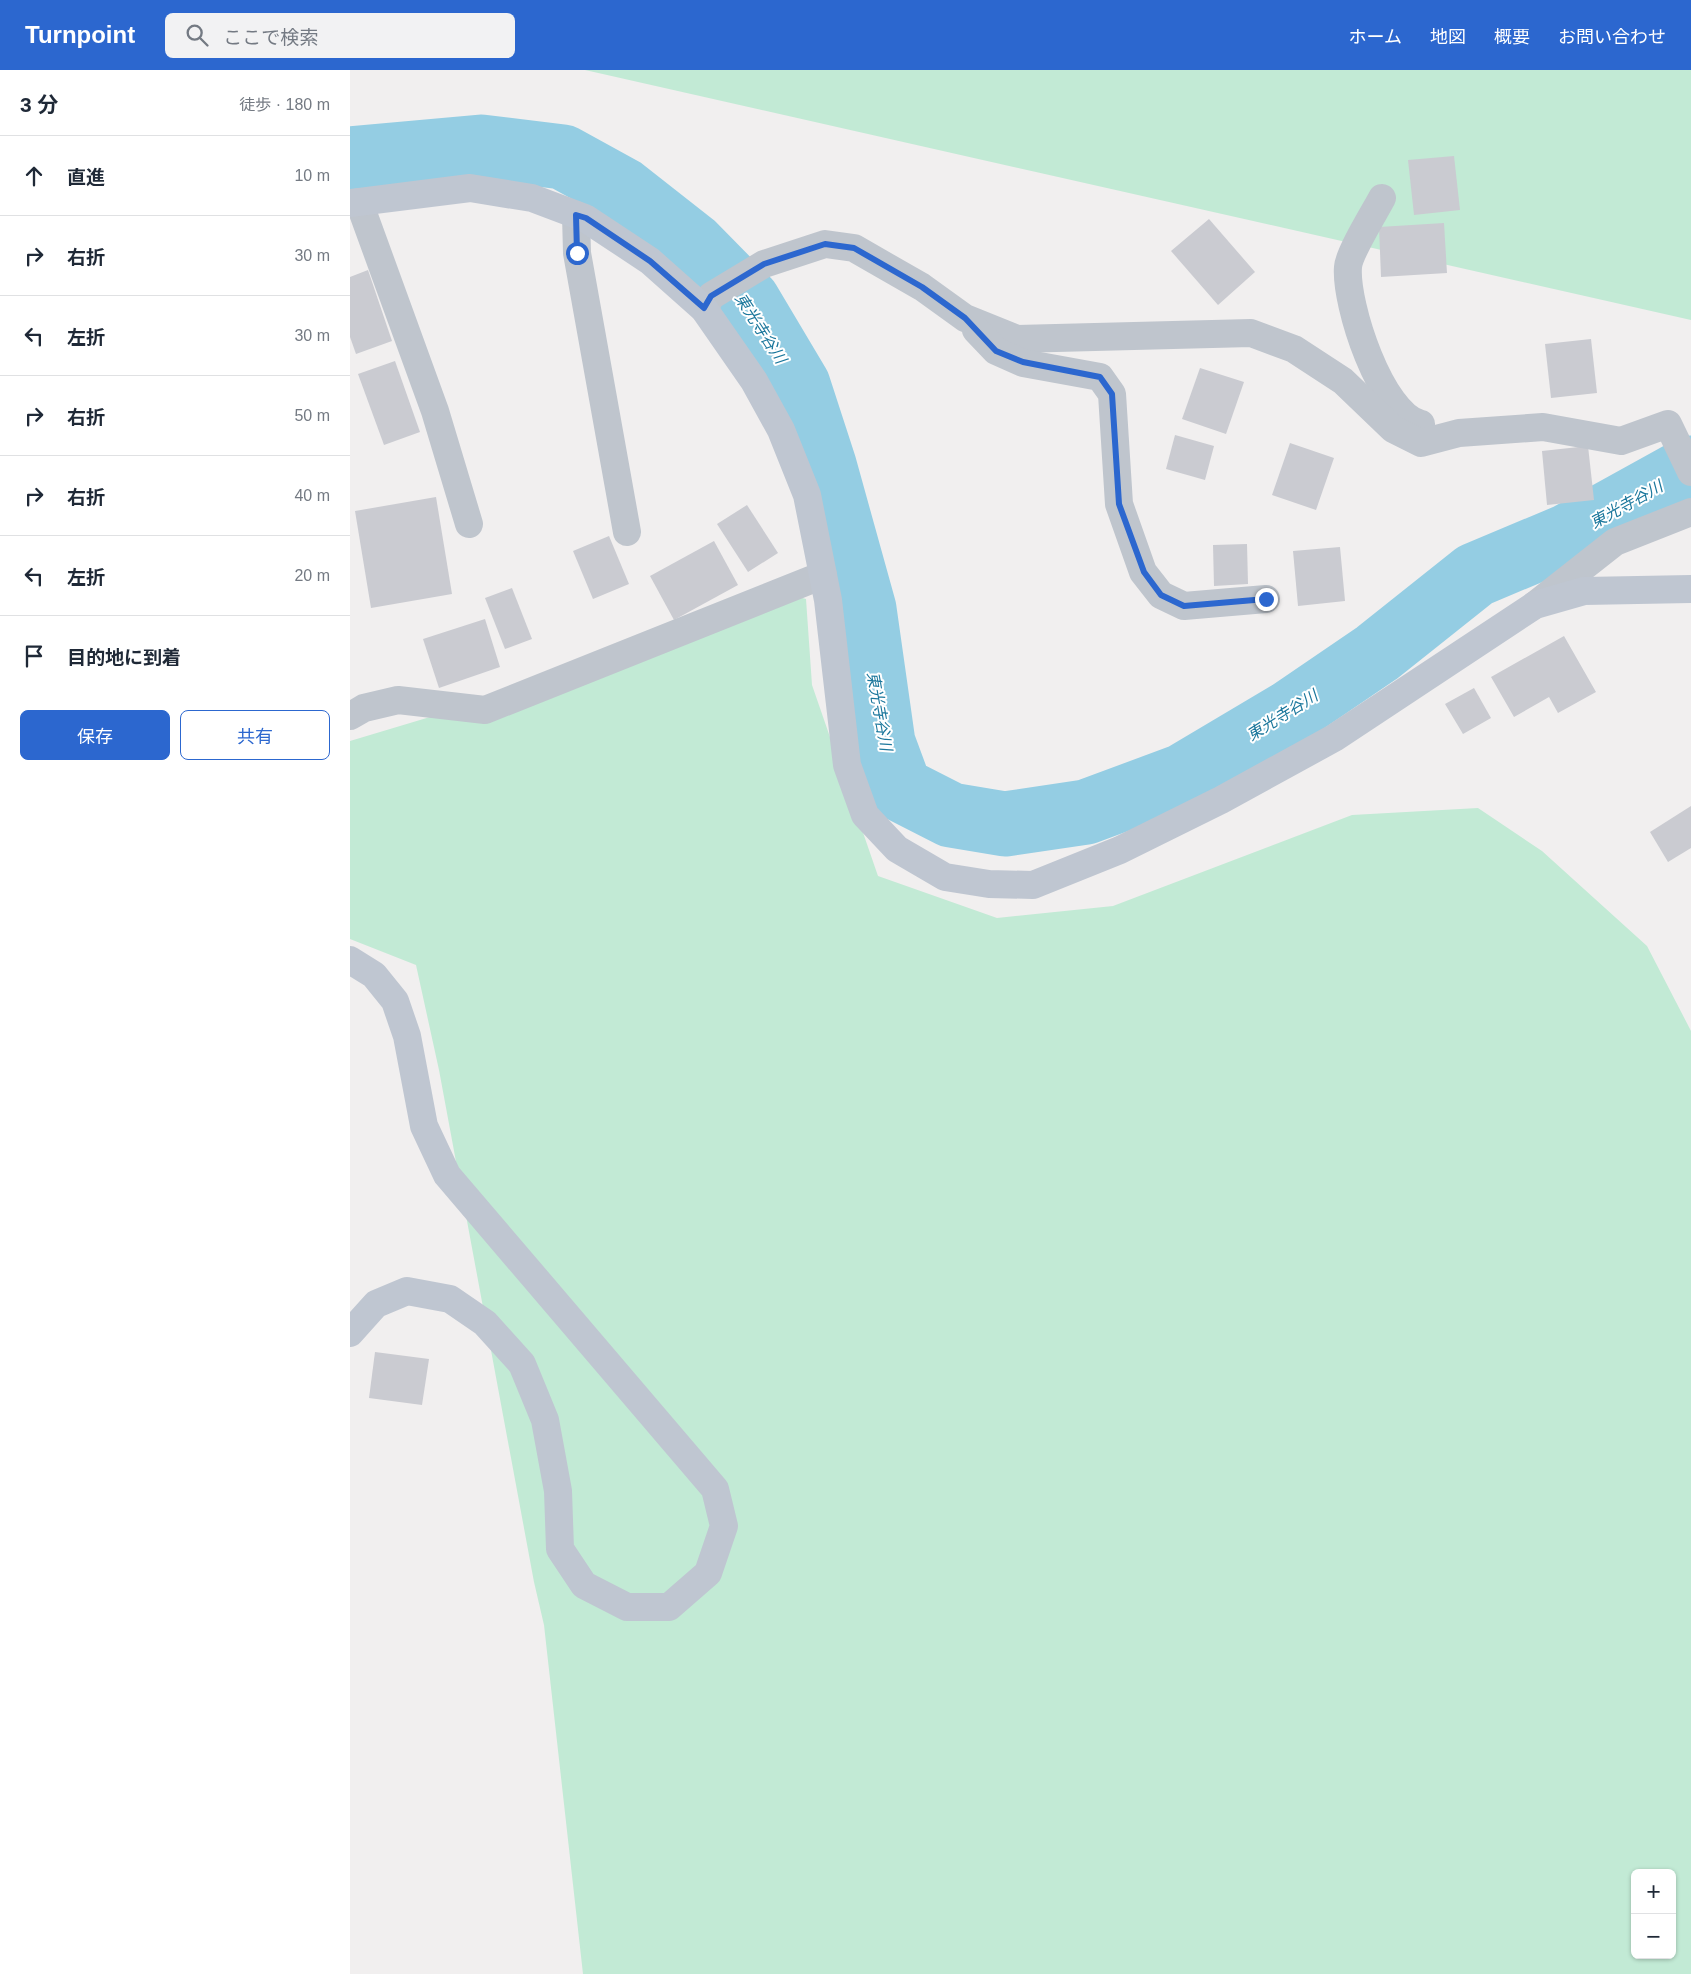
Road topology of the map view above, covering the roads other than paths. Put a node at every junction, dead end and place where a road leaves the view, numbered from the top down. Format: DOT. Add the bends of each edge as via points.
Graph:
graph roads {
  1 [pos="1382,198"];
  2 [pos="355,203"];
  3 [pos="576,215"];
  4 [pos="708,302"];
  5 [pos="965,318"];
  6 [pos="1459,433"];
  7 [pos="1691,472"];
  8 [pos="1691,512"];
  9 [pos="468,524"];
  10 [pos="627,532"];
  11 [pos="823,575"];
  12 [pos="1691,589"];
  13 [pos="1266,599"];
  14 [pos="1535,605"];
  15 [pos="350,716"];
  16 [pos="350,960"];
  17 [pos="350,1334"];
  1 -- 6 [label="street" via="1348,265 1348,291 1358,329 1377,377 1393,403 1415,423"];
  2 -- 3 [label="street" via="470,188 532,198"];
  2 -- 9 [label="street" via="435,411"];
  3 -- 4 [label="street" via="586,218"];
  3 -- 10 [label="street" via="577,253"];
  4 -- 5 [label="street" via="764,264 825,244 854,248 922,287"];
  4 -- 11 [label="street" via="781,430 807,495"];
  5 -- 6 [label="street" via="1017,339 1251,333 1294,349 1343,380 1393,429 1421,443"];
  5 -- 13 [label="street" via="996,351 1023,362 1100,377 1112,394 1119,504 1144,572 1161,595 1184,606"];
  6 -- 7 [label="street" via="1543,428 1620,442 1668,424"];
  8 -- 14 [label="street" via="1614,542"];
  11 -- 14 [label="street" via="847,765 865,815 897,849 945,877 989,884 1034,885 1120,850 1221,800 1334,738"];
  11 -- 15 [label="street" via="485,710 398,700 364,708"];
  12 -- 14 [label="street" via="1584,591"];
  16 -- 17 [label="street" via="374,976 395,1001 407,1036 424,1126 447,1175 715,1489 724,1526 708,1573 669,1607 627,1607 584,1585 560,1549 558,1491 545,1420 522,1364 485,1323 450,1299 408,1291 376,1304"];
}
